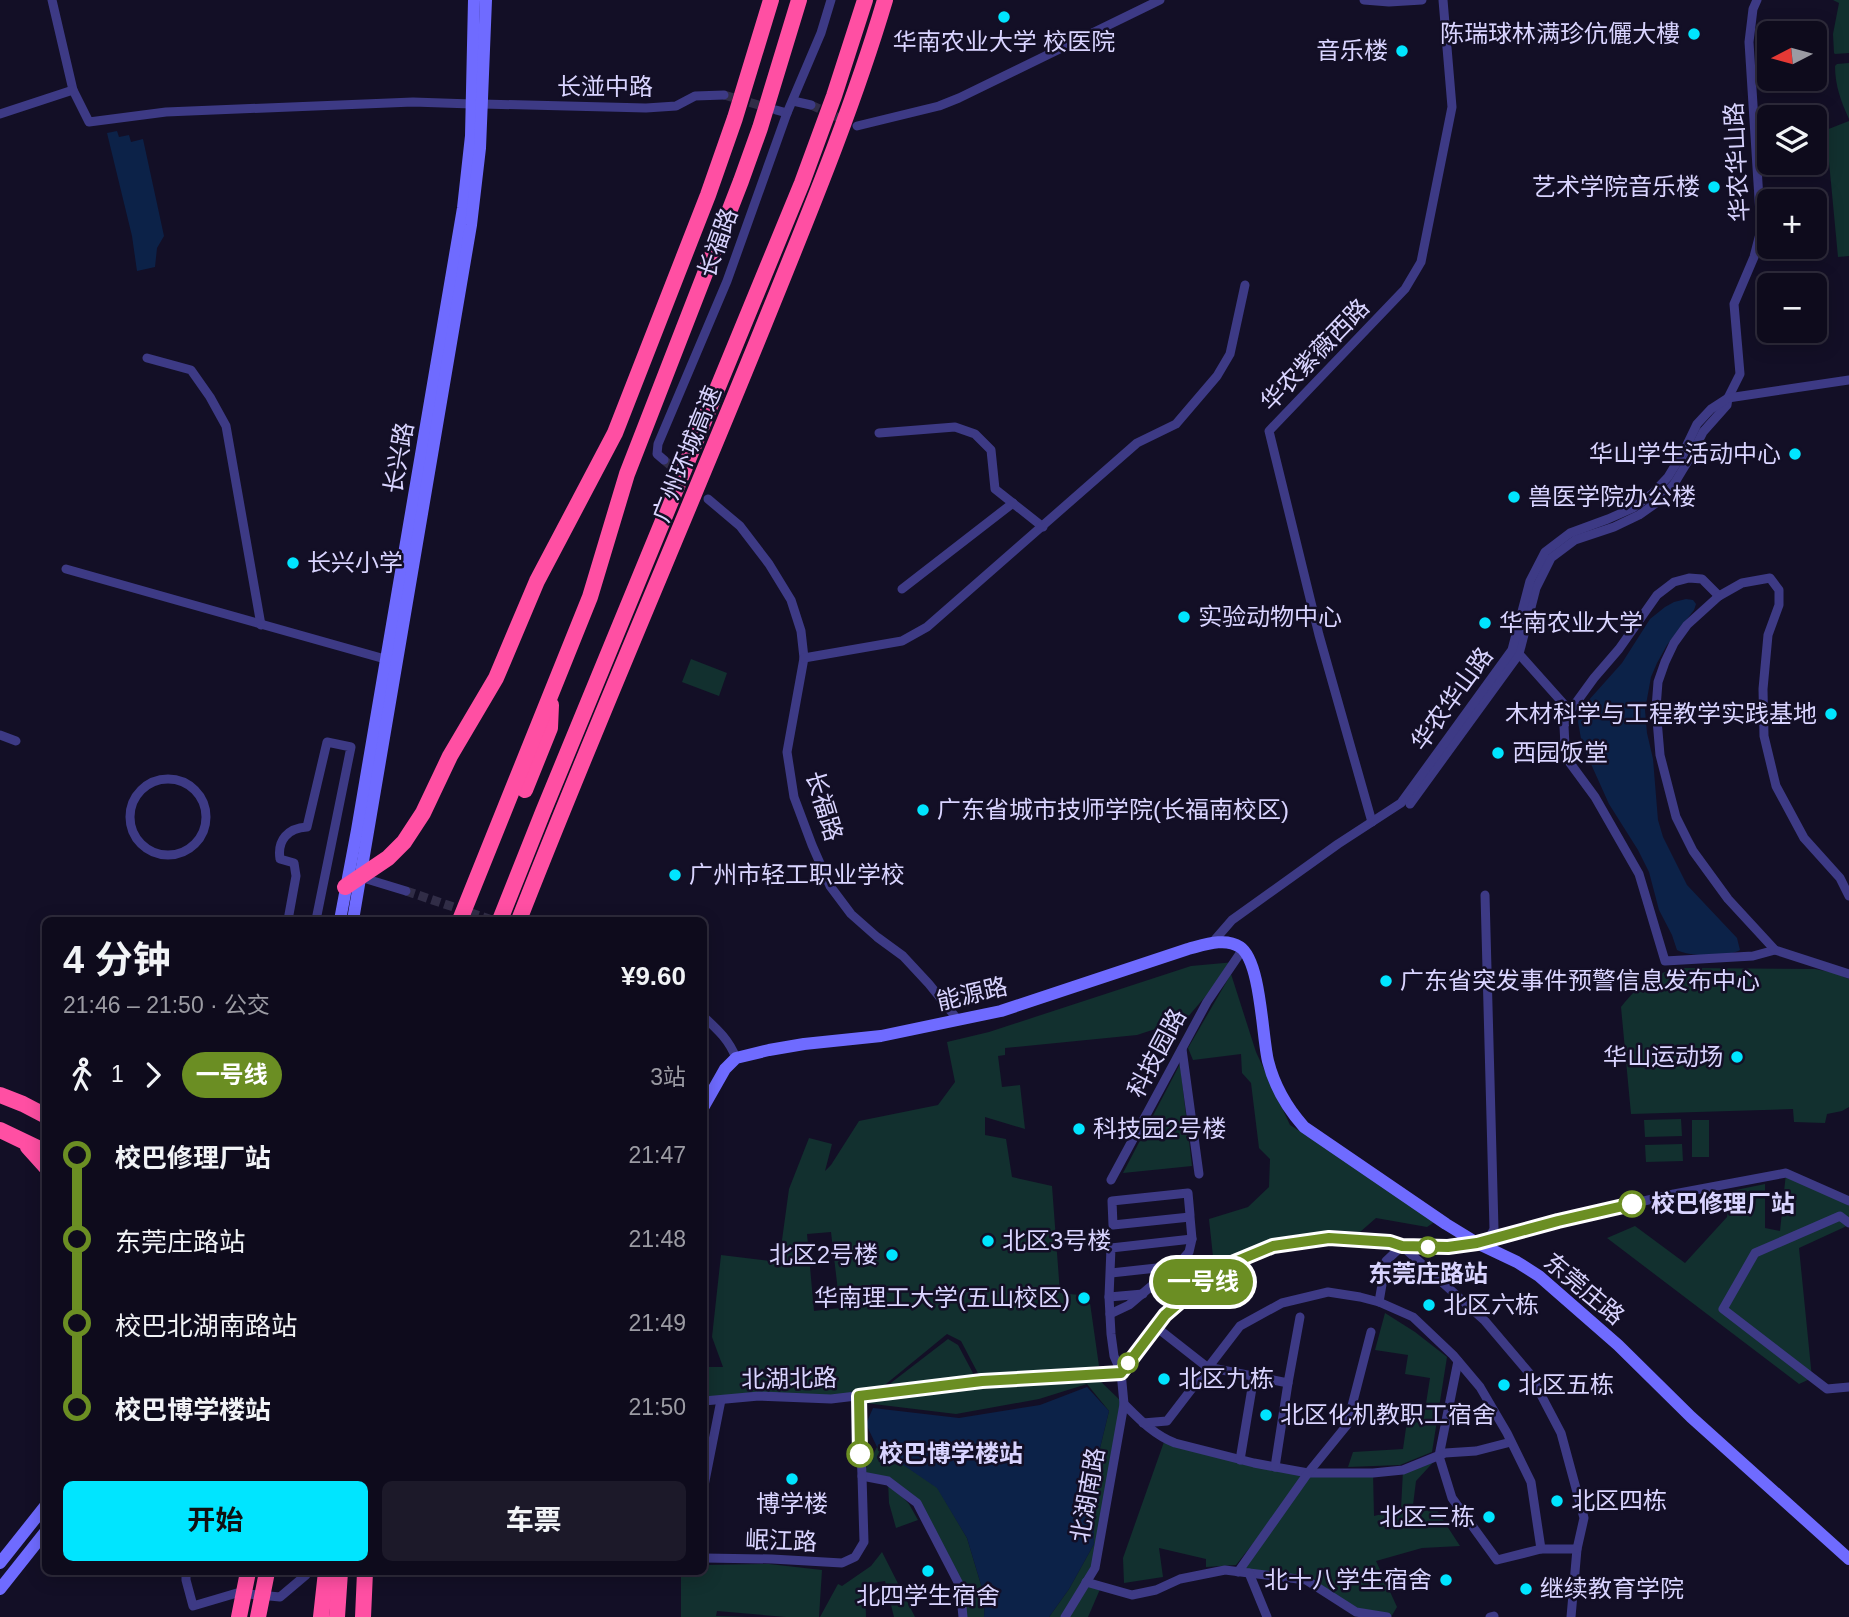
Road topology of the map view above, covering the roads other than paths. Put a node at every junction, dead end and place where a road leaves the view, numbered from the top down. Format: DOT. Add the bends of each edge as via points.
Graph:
graph roads {
  1 [pos="52,0"];
  2 [pos="474,0"];
  3 [pos="486,0"];
  4 [pos="771,0"];
  5 [pos="799,0"];
  6 [pos="831,0"];
  7 [pos="865,0"];
  8 [pos="885,0"];
  9 [pos="1160,0"];
  10 [pos="1364,0"];
  11 [pos="1422,0"];
  12 [pos="1443,0"];
  13 [pos="1756,0"];
  14 [pos="73,90"];
  15 [pos="724,95"];
  16 [pos="793,101"];
  17 [pos="477,104"];
  18 [pos="811,106"];
  19 [pos="776,110"];
  20 [pos="787,113"];
  21 [pos="0,114"];
  22 [pos="858,126"];
  23 [pos="1245,285"];
  24 [pos="147,358"];
  25 [pos="1849,380"];
  26 [pos="1728,398"];
  27 [pos="878,433"];
  28 [pos="664,460"];
  29 [pos="708,499"];
  30 [pos="1013,503"];
  31 [pos="1043,527"];
  32 [pos="66,569"];
  33 [pos="902,589"];
  34 [pos="1719,596"];
  35 [pos="261,625"];
  36 [pos="568,650"];
  37 [pos="1516,652"];
  38 [pos="804,658"];
  39 [pos="391,661"];
  40 [pos="1570,711"];
  41 [pos="0,735"];
  42 [pos="16,741"];
  43 [pos="179,781"];
  44 [pos="1372,822"];
  45 [pos="1845,876"];
  46 [pos="360,877"];
  47 [pos="345,887"];
  48 [pos="406,891"];
  49 [pos="1485,895"];
  50 [pos="1849,896"];
  51 [pos="289,917"];
  52 [pos="317,917"];
  53 [pos="340,917"];
  54 [pos="353,917"];
  55 [pos="467,917"];
  56 [pos="467,917"];
  57 [pos="501,917"];
  58 [pos="520,917"];
  59 [pos="1212,943"];
  60 [pos="1243,948"];
  61 [pos="1775,950"];
  62 [pos="1849,974"];
  63 [pos="707,1020"];
  64 [pos="958,1020"];
  65 [pos="1182,1049"];
  66 [pos="736,1058"];
  67 [pos="0,1095"];
  68 [pos="707,1101"];
  69 [pos="42,1114"];
  70 [pos="0,1130"];
  71 [pos="22,1140"];
  72 [pos="42,1150"];
  73 [pos="42,1162"];
  74 [pos="1199,1174"];
  75 [pos="1111,1180"];
  76 [pos="1849,1201"];
  77 [pos="1190,1217"];
  78 [pos="1849,1223"];
  79 [pos="1192,1239"];
  80 [pos="1477,1243"];
  81 [pos="1402,1246"];
  82 [pos="1176,1266"];
  83 [pos="1111,1273"];
  84 [pos="1143,1294"];
  85 [pos="1110,1297"];
  86 [pos="1379,1303"];
  87 [pos="1110,1314"];
  88 [pos="1300,1317"];
  89 [pos="1156,1326"];
  90 [pos="1371,1332"];
  91 [pos="1458,1361"];
  92 [pos="1207,1367"];
  93 [pos="1121,1373"];
  94 [pos="1254,1376"];
  95 [pos="1288,1383"];
  96 [pos="1849,1387"];
  97 [pos="859,1396"];
  98 [pos="720,1400"];
  99 [pos="707,1401"];
  100 [pos="1124,1404"];
  101 [pos="1143,1423"];
  102 [pos="1511,1442"];
  103 [pos="1439,1456"];
  104 [pos="1240,1460"];
  105 [pos="1275,1467"];
  106 [pos="707,1470"];
  107 [pos="1308,1473"];
  108 [pos="862,1476"];
  109 [pos="42,1510"];
  110 [pos="42,1536"];
  111 [pos="1541,1549"];
  112 [pos="1577,1549"];
  113 [pos="855,1557"];
  114 [pos="707,1558"];
  115 [pos="1849,1559"];
  116 [pos="0,1563"];
  117 [pos="1238,1572"];
  118 [pos="1250,1573"];
  119 [pos="186,1575"];
  120 [pos="247,1575"];
  121 [pos="266,1575"];
  122 [pos="306,1575"];
  123 [pos="326,1575"];
  124 [pos="340,1575"];
  125 [pos="365,1575"];
  126 [pos="1086,1582"];
  127 [pos="0,1589"];
  128 [pos="1263,1607"];
  129 [pos="239,1617"];
  130 [pos="258,1617"];
  131 [pos="321,1617"];
  132 [pos="337,1617"];
  133 [pos="363,1617"];
  134 [pos="964,1617"];
  135 [pos="1065,1617"];
  136 [pos="1267,1617"];
  137 [pos="1273,1617"];
  138 [pos="1387,1617"];
  139 [pos="1571,1617"];
  1 -- 14 [label="street"];
  2 -- 17 [label="street, 长兴路"];
  3 -- 17 [label="street, 长兴路"];
  4 -- 46 [label="highway" via="708,195 615,433 537,581 496,678 450,756 424,813 404,842"];
  5 -- 36 [label="highway" via="760,128 634,455 593,589"];
  6 -- 16 [label="street"];
  7 -- 57 [label="highway, 广州环城高速" via="802,183"];
  8 -- 58 [label="highway, 广州环城高速" via="827,171"];
  9 -- 22 [label="street" via="959,99"];
  10 -- 11 [label="street"];
  12 -- 44 [label="street, 华农紫薇西路" via="1452,107 1421,262 1405,289 1269,431 1319,635"];
  13 -- 26 [label="street, 华农华山路" via="1749,42 1761,230 1734,304 1740,374"];
  14 -- 17 [label="street, 长湴中路" via="89,122 166,112 413,102"];
  14 -- 21 [label="street"];
  15 -- 17 [label="street, 长湴中路" via="695,96 676,106 646,108"];
  16 -- 18 [label="street"];
  16 -- 20 [label="street"];
  17 -- 39 [label="street, 长兴路"];
  19 -- 20 [label="street"];
  20 -- 28 [label="street, 长福路" via="727,281 658,444 657,454"];
  23 -- 31 [label="street" via="1230,354 1177,424 1137,443"];
  24 -- 35 [label="street" via="191,370 226,426"];
  25 -- 26 [label="street"];
  26 -- 37 [label="street, 华农华山路" via="1698,424 1668,477 1653,493 1625,512 1570,533 1548,555 1530,581"];
  27 -- 30 [label="street" via="955,428 975,434 991,450 995,489"];
  29 -- 38 [label="street, 长福路" via="740,526 791,600"];
  30 -- 31 [label="street"];
  30 -- 33 [label="street"];
  31 -- 38 [label="street" via="927,627 902,641"];
  32 -- 35 [label="street"];
  34 -- 40 [label="street" via="1702,579 1689,578 1674,582 1657,595"];
  34 -- 45 [label="street" via="1742,583 1770,578 1779,590 1779,605 1768,635 1764,736 1776,786 1804,838"];
  34 -- 61 [label="street" via="1687,625 1665,662 1656,708 1660,755 1675,817 1693,852"];
  35 -- 39 [label="street"];
  36 -- 55 [label="highway"];
  36 -- 56 [label="highway" via="551,706 550,728"];
  37 -- 40 [label="street"];
  37 -- 44 [label="street, 华农华山路" via="1405,804"];
  38 -- 64 [label="street, 长福路" via="788,752 794,797 830,886 850,914 903,956"];
  39 -- 46 [label="street, 长兴路"];
  39 -- 47 [label="street, 长兴路"];
  40 -- 61 [label="street" via="1564,726 1570,763 1639,874 1665,961 1752,956"];
  41 -- 42 [label="street"];
  43 -- 43 [label="street" via="155,781 135,797 131,809 133,833 140,844 162,855 187,850 203,832 206,820 199,796"];
  44 -- 59 [label="street, 华农华山路" via="1232,920"];
  45 -- 50 [label="street"];
  46 -- 47 [label="highway"];
  46 -- 48 [label="street"];
  46 -- 54 [label="street, 长兴路"];
  47 -- 53 [label="street, 长兴路"];
  49 -- 80 [label="street" via="1494,1229"];
  51 -- 52 [label="street" via="296,876 294,863 280,859 279,851 285,835 307,827 327,741 351,747"];
  59 -- 60 [label="street"];
  59 -- 64 [label="street, 能源路" via="1001,1011"];
  60 -- 65 [label="street, 科技园路"];
  60 -- 80 [label="street, 东莞庄路" via="1252,964 1268,1064 1294,1115 1315,1136"];
  61 -- 62 [label="street"];
  63 -- 66 [label="street" via="723,1034"];
  64 -- 66 [label="street, 能源路"];
  65 -- 74 [label="street"];
  65 -- 75 [label="street, 科技园路"];
  66 -- 68 [label="street"];
  67 -- 69 [label="highway"];
  70 -- 71 [label="highway"];
  71 -- 72 [label="highway"];
  71 -- 73 [label="highway"];
  76 -- 80 [label="street" via="1786,1173 1674,1194"];
  77 -- 77 [label="street" via="1188,1193 1112,1201 1113,1225"];
  77 -- 79 [label="street"];
  78 -- 96 [label="street" via="1840,1216 1755,1253 1723,1309 1827,1390"];
  79 -- 82 [label="street" via="1189,1252"];
  79 -- 83 [label="street, 北湖南路" via="1111,1248"];
  80 -- 81 [label="street"];
  80 -- 115 [label="street, 东莞庄路" via="1552,1286"];
  81 -- 86 [label="street" via="1386,1261"];
  81 -- 89 [label="street" via="1329,1238 1273,1246 1220,1268"];
  81 -- 112 [label="street" via="1485,1321 1530,1374 1561,1433 1577,1489 1584,1518"];
  82 -- 83 [label="street"];
  82 -- 84 [label="street"];
  83 -- 85 [label="street, 北湖南路"];
  84 -- 85 [label="street"];
  84 -- 87 [label="street"];
  85 -- 87 [label="street, 北湖南路"];
  86 -- 91 [label="street" via="1413,1317"];
  86 -- 92 [label="street" via="1328,1292 1282,1303 1240,1326"];
  87 -- 93 [label="street, 北湖南路" via="1114,1356"];
  88 -- 95 [label="street"];
  89 -- 92 [label="street"];
  89 -- 93 [label="street"];
  90 -- 107 [label="street" via="1347,1425"];
  91 -- 102 [label="street" via="1480,1387"];
  91 -- 103 [label="street"];
  92 -- 94 [label="street"];
  92 -- 101 [label="street" via="1167,1421"];
  93 -- 97 [label="street" via="982,1381"];
  93 -- 100 [label="street, 北湖南路"];
  94 -- 95 [label="street"];
  94 -- 104 [label="street"];
  95 -- 105 [label="street"];
  97 -- 98 [label="street, 北湖北路"];
  97 -- 108 [label="street, 北湖北路"];
  98 -- 99 [label="street, 北湖北路"];
  98 -- 106 [label="street"];
  100 -- 101 [label="street"];
  100 -- 126 [label="street, 北湖南路" via="1095,1568"];
  101 -- 104 [label="street" via="1175,1443"];
  102 -- 103 [label="street"];
  102 -- 111 [label="street" via="1531,1482"];
  103 -- 107 [label="street" via="1403,1470"];
  103 -- 111 [label="street" via="1452,1497 1497,1560"];
  104 -- 105 [label="street"];
  105 -- 107 [label="street"];
  107 -- 117 [label="street"];
  108 -- 113 [label="street, 北湖北路" via="864,1542"];
  108 -- 134 [label="street" via="888,1481 917,1503 960,1586"];
  109 -- 116 [label="street"];
  110 -- 127 [label="street"];
  111 -- 112 [label="street"];
  112 -- 139 [label="street"];
  113 -- 114 [label="street, 岷江路" via="842,1563"];
  117 -- 118 [label="street"];
  117 -- 126 [label="street" via="1224,1570 1180,1579 1132,1595"];
  118 -- 128 [label="street"];
  118 -- 138 [label="street" via="1306,1580 1356,1612"];
  119 -- 122 [label="street" via="192,1606 237,1593 280,1597"];
  120 -- 129 [label="highway"];
  121 -- 130 [label="highway"];
  123 -- 131 [label="highway"];
  124 -- 132 [label="highway"];
  125 -- 133 [label="highway"];
  126 -- 135 [label="street, 北湖南路"];
  128 -- 136 [label="street"];
  128 -- 137 [label="street"];
}
